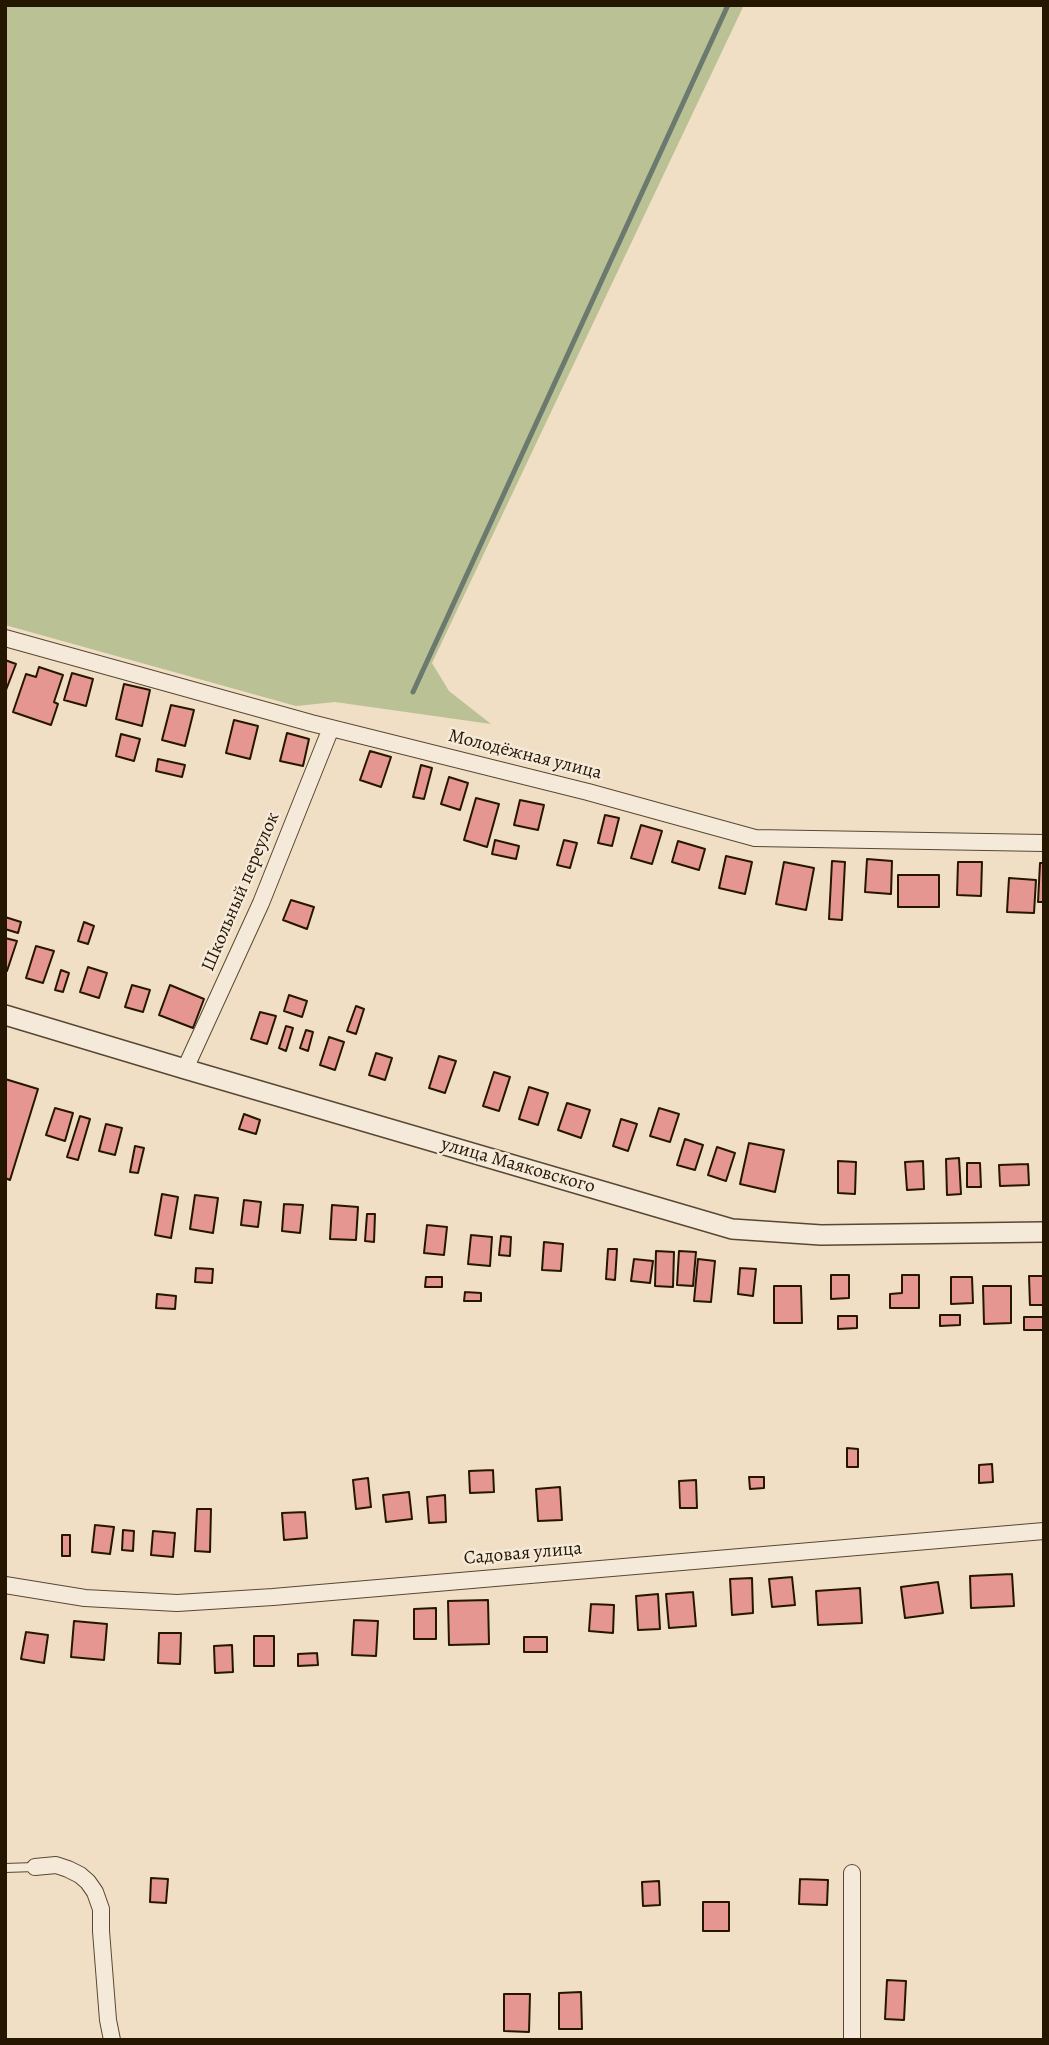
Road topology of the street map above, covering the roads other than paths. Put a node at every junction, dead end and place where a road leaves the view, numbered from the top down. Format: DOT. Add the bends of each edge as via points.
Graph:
graph roads {
  1 [pos="5,638"];
  2 [pos="331,728"];
  3 [pos="1044,843"];
  4 [pos="5,1015"];
  5 [pos="185,1069"];
  6 [pos="1044,1232"];
  7 [pos="1044,1531"];
  8 [pos="5,1585"];
  9 [pos="35,1867"];
  10 [pos="5,1868"];
  11 [pos="852,1873"];
  12 [pos="112,2040"];
  13 [pos="852,2040"];
  1 -- 2 [label="street, Молодёжная улица"];
  2 -- 3 [label="street, Молодёжная улица" via="755,838"];
  2 -- 5 [label="street, Школьный переулок" via="261,903"];
  4 -- 5 [label="street, улица Маяковского"];
  5 -- 6 [label="street, улица Маяковского" via="732,1229 821,1235"];
  7 -- 8 [label="street, Садовая улица" via="177,1603 85,1598"];
  9 -- 10 [label="lane"];
  9 -- 12 [label="street" via="56,1865 80,1875 95,1892 102,1909"];
  11 -- 13 [label="street"];
}
